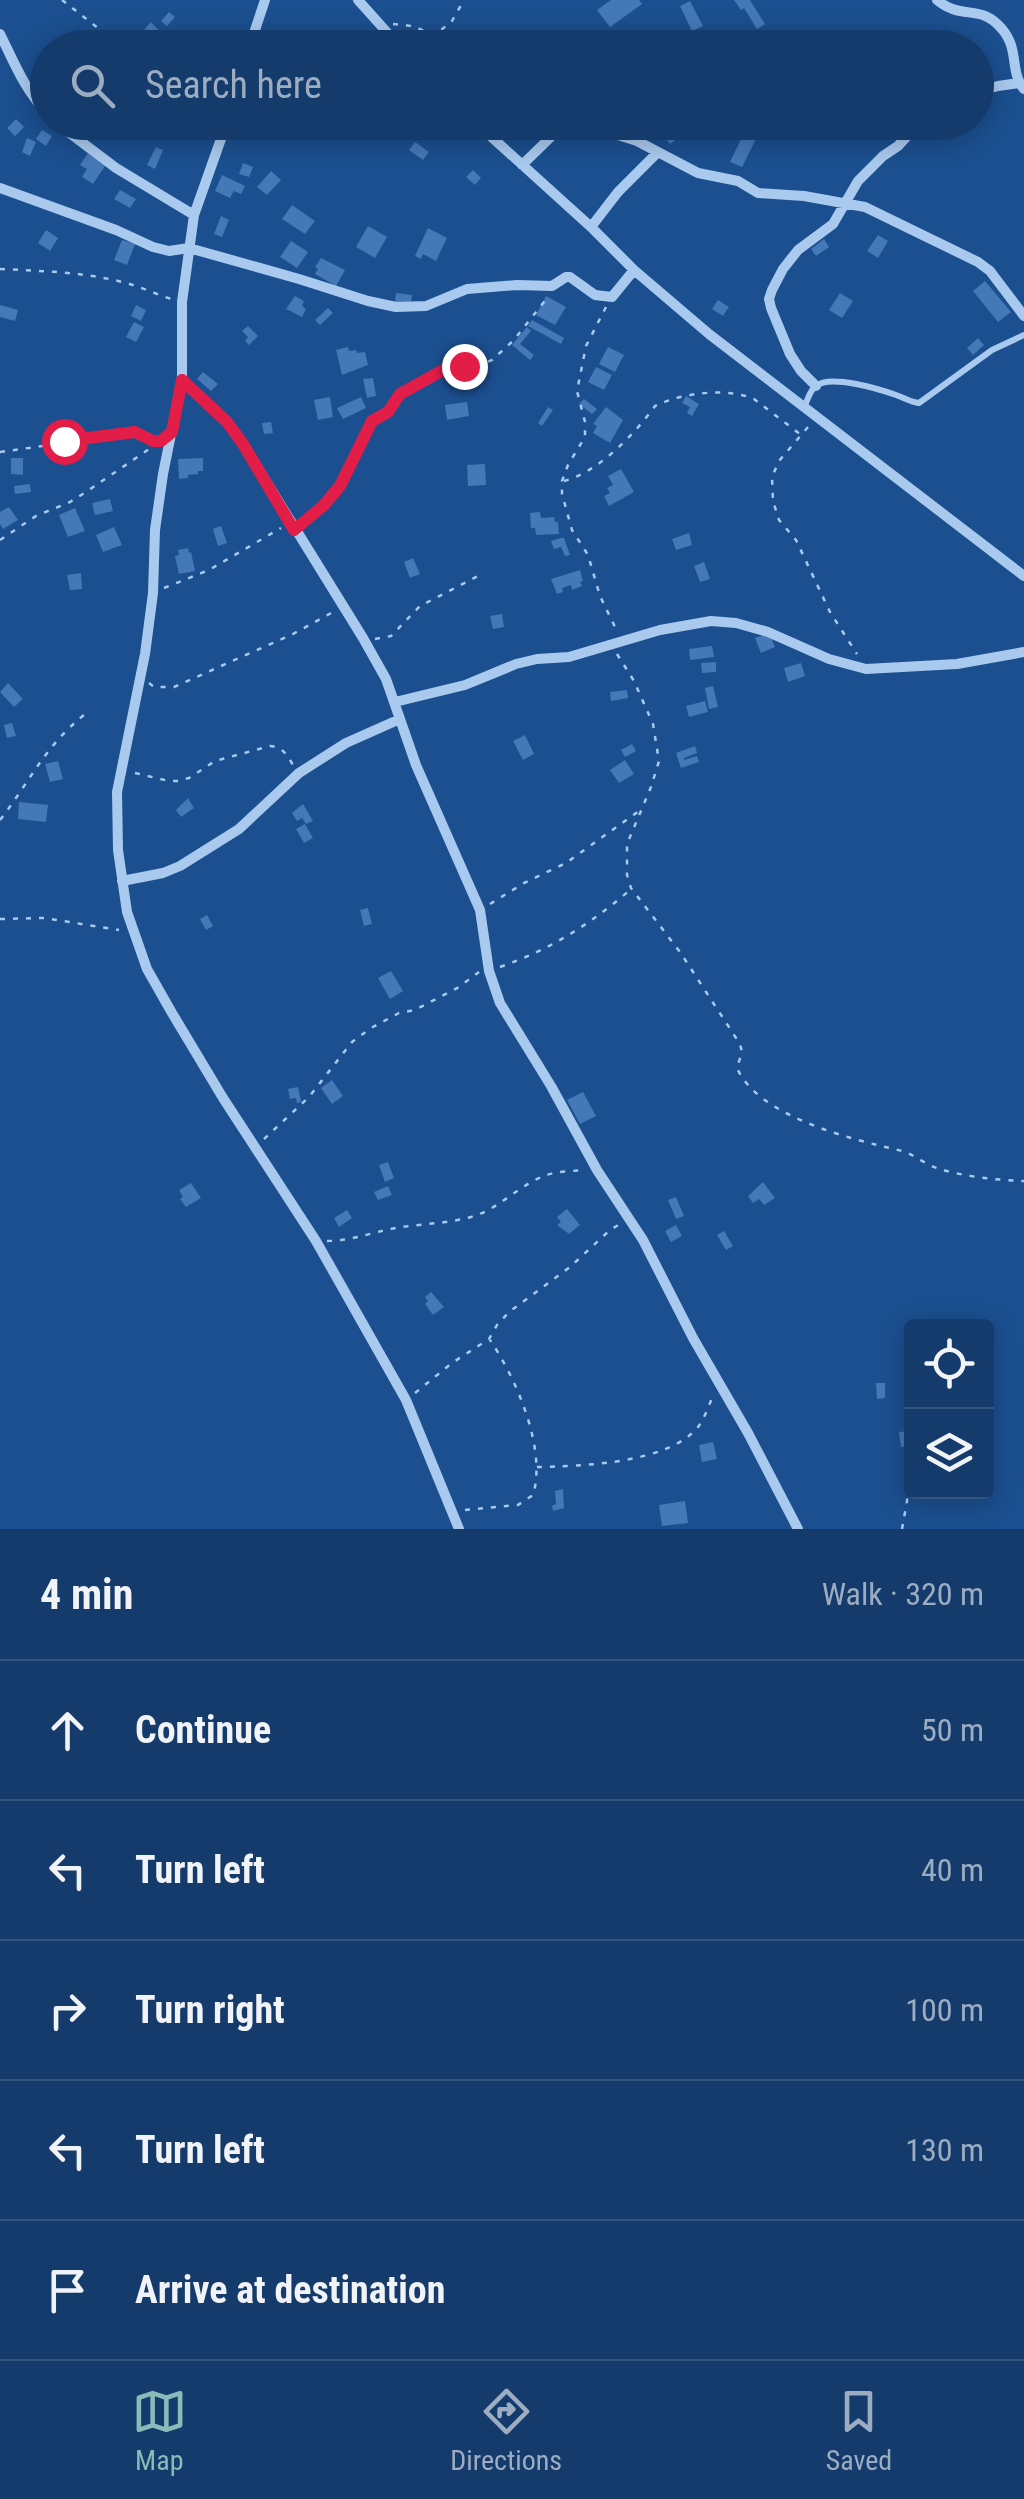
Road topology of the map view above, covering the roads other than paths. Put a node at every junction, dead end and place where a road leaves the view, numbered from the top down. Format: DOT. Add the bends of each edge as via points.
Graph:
graph roads {
  1 [pos="265,0"];
  2 [pos="358,0"];
  3 [pos="937,0"];
  4 [pos="255,30"];
  5 [pos="385,30"];
  6 [pos="0,34"];
  7 [pos="1022,86"];
  8 [pos="994,87"];
  9 [pos="30,93"];
  10 [pos="79,140"];
  11 [pos="221,140"];
  12 [pos="495,140"];
  13 [pos="548,140"];
  14 [pos="633,140"];
  15 [pos="904,140"];
  16 [pos="658,152"];
  17 [pos="522,166"];
  18 [pos="0,188"];
  19 [pos="846,203"];
  20 [pos="194,216"];
  21 [pos="591,227"];
  22 [pos="189,248"];
  23 [pos="634,270"];
  24 [pos="1024,316"];
  25 [pos="1024,334"];
  26 [pos="182,380"];
  27 [pos="816,386"];
  28 [pos="803,408"];
  29 [pos="1024,576"];
  30 [pos="1024,652"];
  31 [pos="395,702"];
  32 [pos="400,719"];
  33 [pos="122,881"];
  34 [pos="459,1529"];
  35 [pos="798,1529"];
  1 -- 4 [label="street"];
  2 -- 5 [label="street"];
  3 -- 7 [label="street" via="960,13 982,13 1001,27"];
  6 -- 9 [label="street"];
  7 -- 8 [label="street"];
  10 -- 20 [label="street"];
  11 -- 20 [label="street"];
  12 -- 17 [label="street"];
  13 -- 17 [label="street"];
  14 -- 16 [label="street"];
  15 -- 19 [label="street" via="858,181"];
  16 -- 19 [label="street" via="758,192"];
  16 -- 21 [label="street"];
  17 -- 21 [label="street"];
  18 -- 22 [label="street" via="153,247"];
  19 -- 24 [label="street" via="978,262"];
  19 -- 27 [label="street" via="834,224 798,250 769,300 790,354"];
  20 -- 22 [label="street"];
  21 -- 23 [label="street"];
  22 -- 23 [label="street" via="396,307 426,306 467,289 557,285 566,277 612,297"];
  22 -- 26 [label="street"];
  23 -- 28 [label="street"];
  25 -- 27 [label="lane" via="919,402 836,380"];
  26 -- 31 [label="street" via="243,444 364,638"];
  26 -- 33 [label="street" via="158,512 142,673 117,792"];
  27 -- 28 [label="lane"];
  28 -- 29 [label="street"];
  30 -- 31 [label="street" via="866,669 768,632 711,621 516,664"];
  31 -- 32 [label="street"];
  32 -- 33 [label="street" via="346,742 299,773 239,828 180,866"];
  32 -- 35 [label="street" via="480,910 500,1003 630,1218"];
  33 -- 34 [label="street" via="147,969 406,1400"];
}
